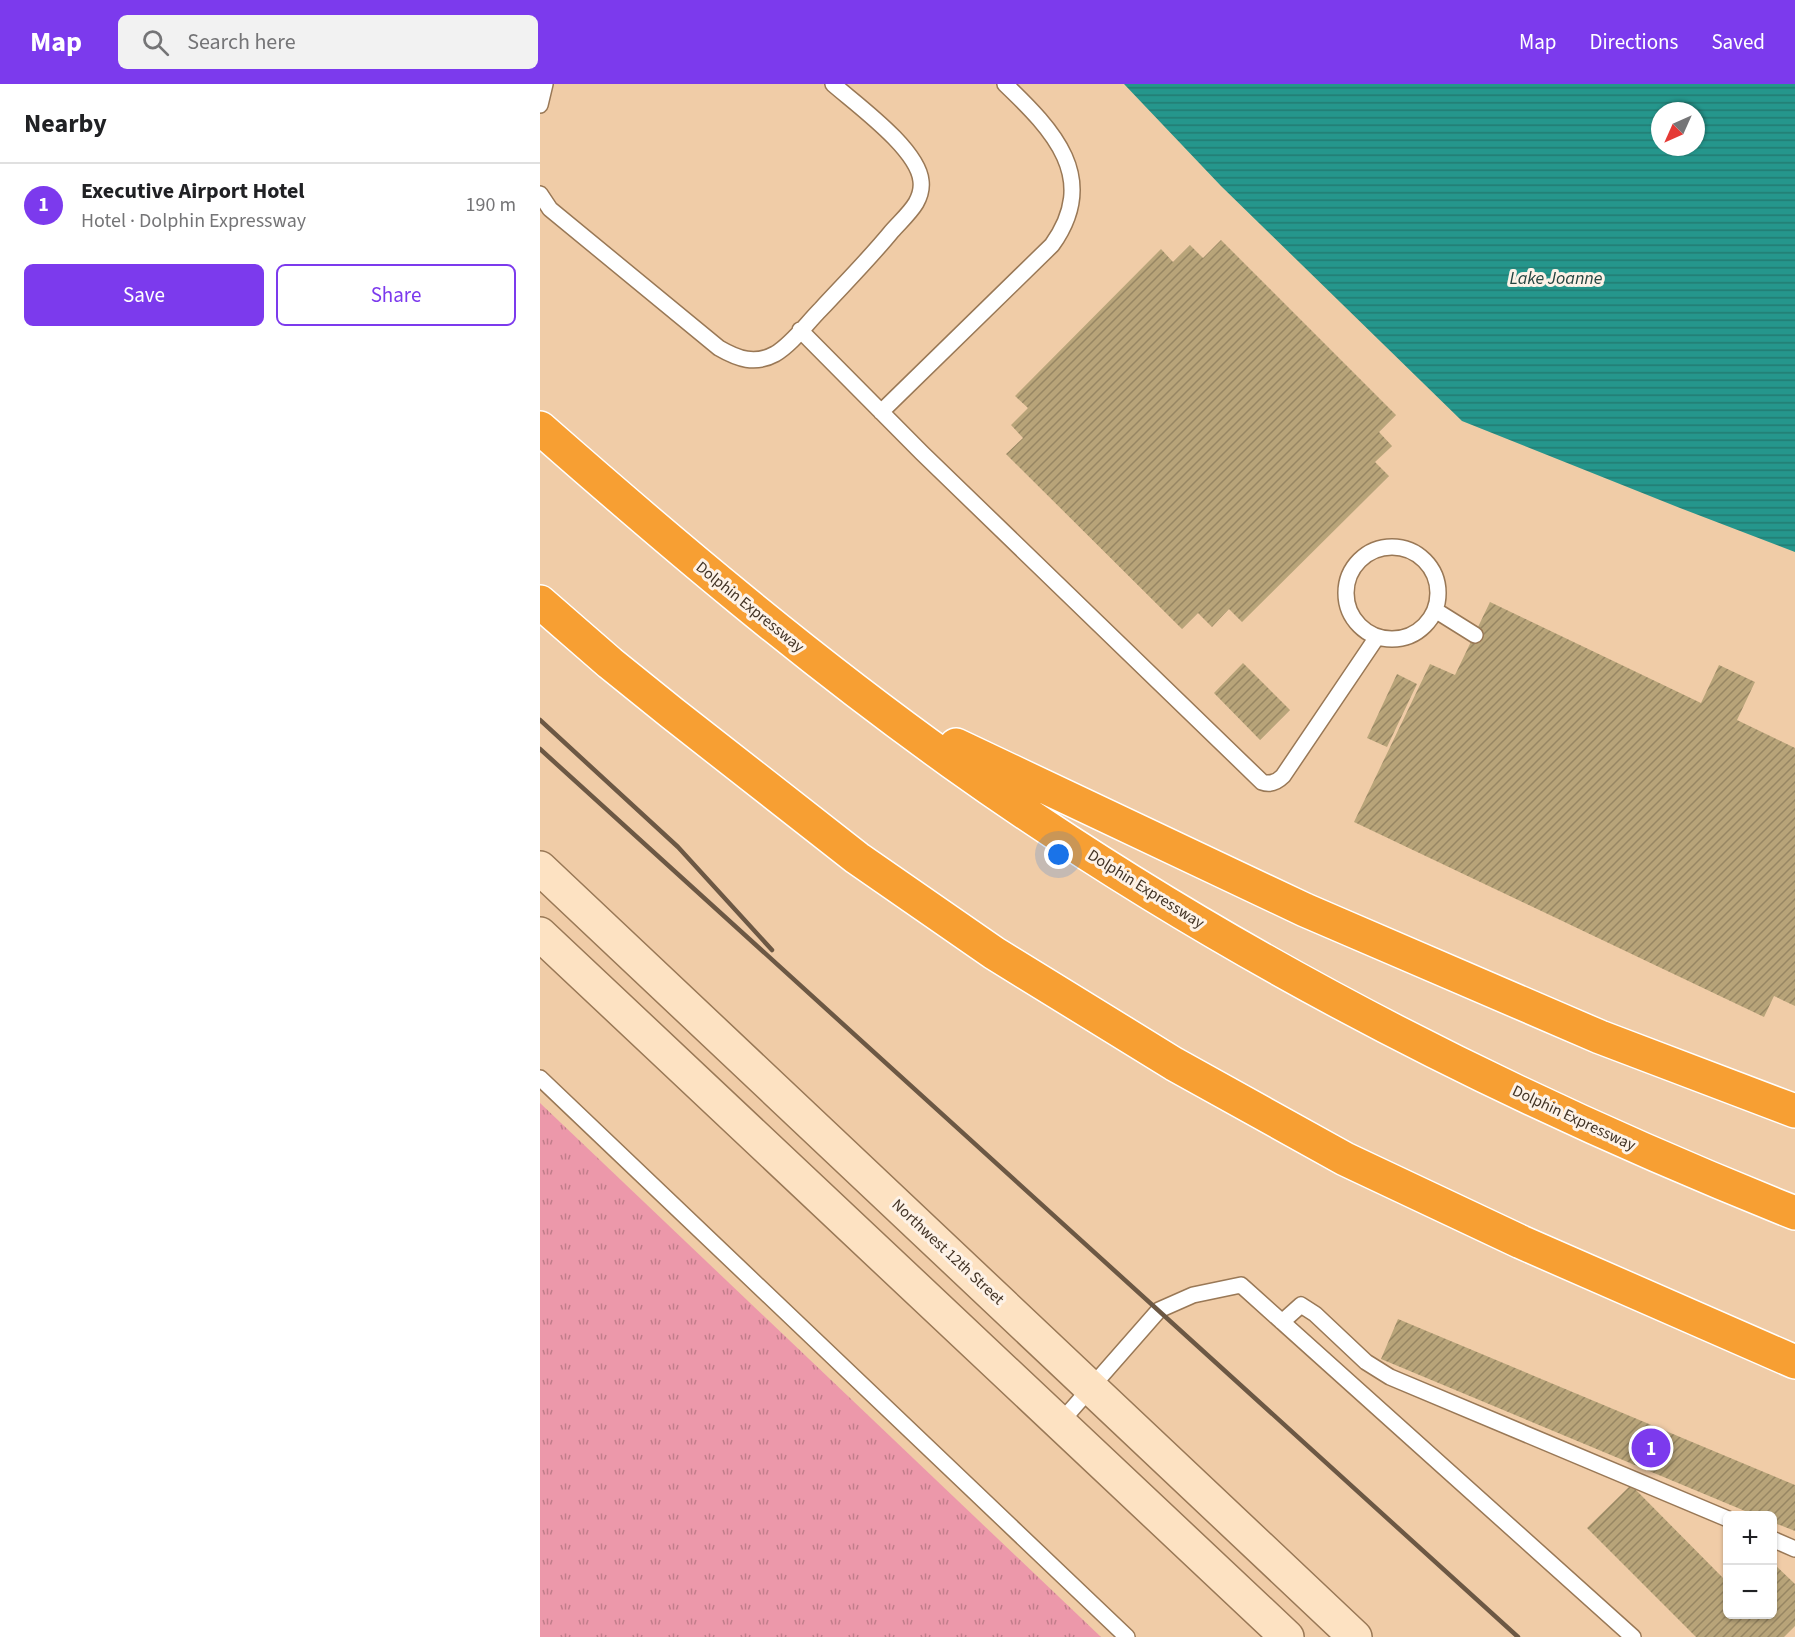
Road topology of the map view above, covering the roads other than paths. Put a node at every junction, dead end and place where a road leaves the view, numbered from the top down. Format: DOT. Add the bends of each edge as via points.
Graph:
graph roads {
  1 [pos="545,84"];
  2 [pos="833,84"];
  3 [pos="1005,84"];
  4 [pos="540,105"];
  5 [pos="540,194"];
  6 [pos="800,330"];
  7 [pos="881,412"];
  8 [pos="540,428"];
  9 [pos="540,602"];
  10 [pos="1434,610"];
  11 [pos="1475,635"];
  12 [pos="1377,637"];
  13 [pos="881,709"];
  14 [pos="540,868"];
  15 [pos="540,934"];
  16 [pos="540,1078"];
  17 [pos="1795,1111"];
  18 [pos="1795,1213"];
  19 [pos="1282,1322"];
  20 [pos="1793,1362"];
  21 [pos="1091,1387"];
  22 [pos="1059,1424"];
  23 [pos="1723,1517"];
  24 [pos="1777,1541"];
  25 [pos="1795,1549"];
  26 [pos="1126,1637"];
  27 [pos="1287,1637"];
  28 [pos="1355,1637"];
  29 [pos="1633,1637"];
  1 -- 4 [label="lane"];
  2 -- 6 [label="lane" via="906,151 917,167 921,192 915,205 878,248"];
  3 -- 7 [label="lane" via="1053,134 1063,152 1071,188 1066,221 1052,244"];
  5 -- 6 [label="lane" via="550,209 732,356 760,360 784,347"];
  6 -- 7 [label="lane"];
  7 -- 12 [label="lane" via="1266,784 1283,776"];
  8 -- 13 [label="highway, Dolphin Expressway" via="710,576"];
  9 -- 20 [label="highway" via="663,706 857,858 994,953 1174,1064 1345,1159"];
  10 -- 11 [label="lane"];
  10 -- 12 [label="lane" via="1430,620 1407,637"];
  10 -- 12 [label="lane" via="1438,590 1427,563 1416,553 1401,548 1371,551 1350,573 1347,604 1363,629"];
  13 -- 17 [label="highway" via="1305,910 1600,1037"];
  13 -- 18 [label="highway, Dolphin Expressway" via="953,763 1091,855 1314,989 1550,1108"];
  14 -- 21 [label="main road, Northwest 12th Street"];
  15 -- 22 [label="main road"];
  16 -- 26 [label="lane"];
  19 -- 21 [label="lane" via="1240,1285 1193,1295 1159,1310"];
  19 -- 23 [label="lane" via="1301,1305 1366,1362 1390,1377"];
  19 -- 29 [label="lane"];
  21 -- 22 [label="lane"];
  21 -- 28 [label="main road, Northwest 12th Street"];
  22 -- 27 [label="main road"];
  24 -- 25 [label="lane"];
}
